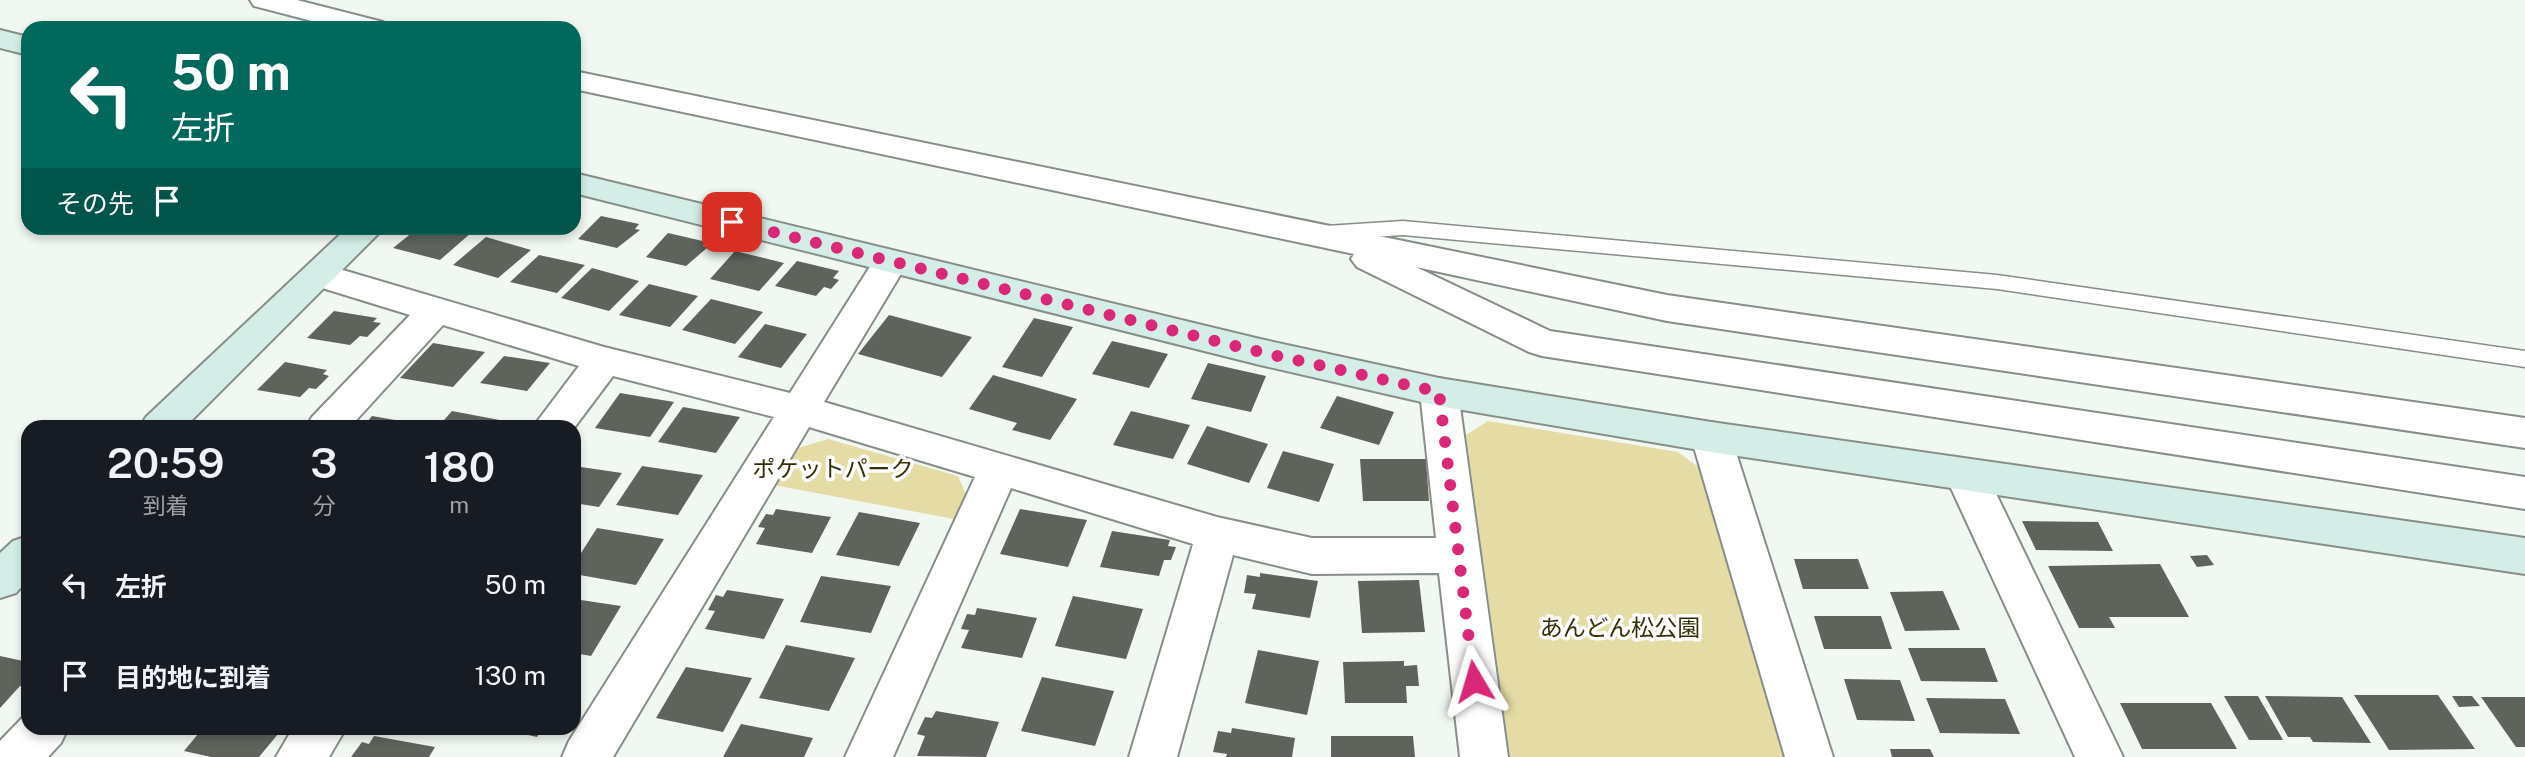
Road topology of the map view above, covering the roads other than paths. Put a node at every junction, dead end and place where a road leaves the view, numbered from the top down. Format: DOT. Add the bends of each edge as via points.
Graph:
graph roads {
  1 [pos="264,0"];
  2 [pos="346,21"];
  3 [pos="0,39"];
  4 [pos="21,44"];
  5 [pos="581,81"];
  6 [pos="581,185"];
  7 [pos="1316,234"];
  8 [pos="360,235"];
  9 [pos="890,262"];
  10 [pos="319,275"];
  11 [pos="436,310"];
  12 [pos="2525,359"];
  13 [pos="604,360"];
  14 [pos="1439,392"];
  15 [pos="801,410"];
  16 [pos="167,420"];
  17 [pos="333,420"];
  18 [pos="558,420"];
  19 [pos="2525,433"];
  20 [pos="1711,438"];
  21 [pos="999,470"];
  22 [pos="1966,475"];
  23 [pos="2525,493"];
  24 [pos="1217,534"];
  25 [pos="1458,555"];
  26 [pos="2525,556"];
  27 [pos="21,560"];
  28 [pos="0,580"];
  29 [pos="37,735"];
  30 [pos="317,735"];
  31 [pos="17,757"];
  32 [pos="300,757"];
  33 [pos="586,757"];
  34 [pos="869,757"];
  35 [pos="1153,757"];
  36 [pos="1484,757"];
  37 [pos="1809,757"];
  38 [pos="2099,757"];
  1 -- 2 [label="street"];
  3 -- 4 [label="street"];
  5 -- 7 [label="street"];
  6 -- 9 [label="street"];
  7 -- 12 [label="lane" via="1403,228 1997,282"];
  7 -- 19 [label="street" via="1667,308"];
  7 -- 23 [label="street" via="1542,343"];
  8 -- 10 [label="street"];
  9 -- 14 [label="street"];
  9 -- 15 [label="street"];
  10 -- 11 [label="street"];
  10 -- 16 [label="street"];
  11 -- 13 [label="street"];
  11 -- 17 [label="street"];
  13 -- 15 [label="street"];
  13 -- 18 [label="street"];
  14 -- 20 [label="street"];
  14 -- 25 [label="street"];
  15 -- 21 [label="street"];
  15 -- 33 [label="street"];
  20 -- 22 [label="street"];
  20 -- 37 [label="street"];
  21 -- 24 [label="street"];
  21 -- 34 [label="street"];
  22 -- 26 [label="street"];
  22 -- 38 [label="street"];
  24 -- 25 [label="street" via="1312,556"];
  24 -- 35 [label="street"];
  25 -- 36 [label="street"];
  27 -- 28 [label="street"];
  29 -- 31 [label="street"];
  30 -- 32 [label="street"];
}
